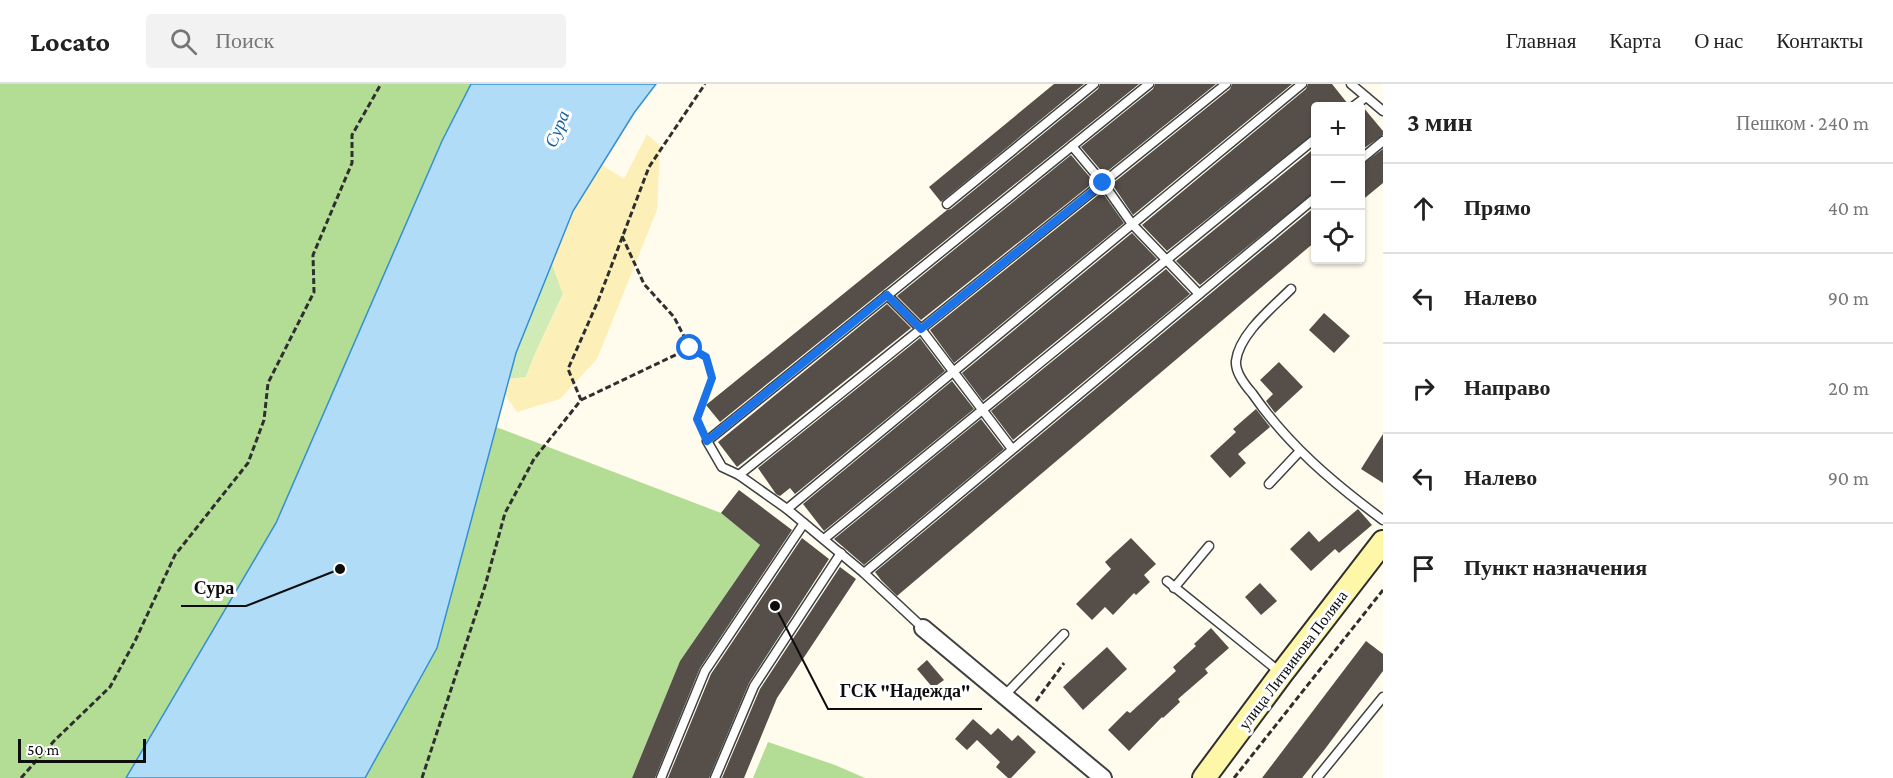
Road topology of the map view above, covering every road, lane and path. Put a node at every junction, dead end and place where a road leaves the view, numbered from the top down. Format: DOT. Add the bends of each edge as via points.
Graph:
graph roads {
  1 [pos="381,84"];
  2 [pos="705,84"];
  3 [pos="1094,84"];
  4 [pos="1149,84"];
  5 [pos="1226,84"];
  6 [pos="1302,84"];
  7 [pos="1351,84"];
  8 [pos="1366,97"];
  9 [pos="1359,102"];
  10 [pos="1383,111"];
  11 [pos="1383,141"];
  12 [pos="1311,142"];
  13 [pos="1072,146"];
  14 [pos="1365,156"];
  15 [pos="1103,183"];
  16 [pos="1311,201"];
  17 [pos="947,204"];
  18 [pos="1132,224"];
  19 [pos="622,236"];
  20 [pos="1166,260"];
  21 [pos="1291,289"];
  22 [pos="1199,294"];
  23 [pos="887,295"];
  24 [pos="921,329"];
  25 [pos="690,348"];
  26 [pos="954,371"];
  27 [pos="581,400"];
  28 [pos="983,410"];
  29 [pos="707,441"];
  30 [pos="1012,449"];
  31 [pos="1299,452"];
  32 [pos="739,475"];
  33 [pos="1269,484"];
  34 [pos="787,509"];
  35 [pos="1383,520"];
  36 [pos="804,523"];
  37 [pos="824,539"];
  38 [pos="1383,542"];
  39 [pos="1209,546"];
  40 [pos="841,554"];
  41 [pos="864,573"];
  42 [pos="1167,581"];
  43 [pos="1174,588"];
  44 [pos="1383,590"];
  45 [pos="923,628"];
  46 [pos="1064,634"];
  47 [pos="1064,663"];
  48 [pos="1282,673"];
  49 [pos="1004,697"];
  50 [pos="1383,697"];
  51 [pos="1031,717"];
  52 [pos="21,778"];
  53 [pos="422,778"];
  54 [pos="661,778"];
  55 [pos="715,778"];
  56 [pos="1103,778"];
  57 [pos="1204,778"];
  58 [pos="1234,778"];
  59 [pos="1317,778"];
  1 -- 52 [label="path" via="352,135 352,163 313,255 314,292 268,383 264,420 248,463 175,555 110,687"];
  2 -- 19 [label="path" via="649,167"];
  3 -- 17 [label="lane"];
  4 -- 13 [label="lane"];
  5 -- 15 [label="lane"];
  6 -- 18 [label="lane"];
  7 -- 8 [label="lane"];
  8 -- 9 [label="lane"];
  8 -- 10 [label="lane"];
  11 -- 14 [label="lane"];
  12 -- 20 [label="lane"];
  13 -- 15 [label="lane"];
  13 -- 23 [label="lane"];
  15 -- 18 [label="lane"];
  15 -- 24 [label="lane"];
  16 -- 22 [label="lane"];
  18 -- 20 [label="lane"];
  18 -- 26 [label="lane"];
  19 -- 25 [label="path" via="644,284 674,317"];
  19 -- 27 [label="path" via="568,369"];
  20 -- 22 [label="lane"];
  20 -- 28 [label="lane"];
  21 -- 31 [label="lane" via="1241,344 1236,363 1242,380"];
  22 -- 30 [label="lane"];
  23 -- 24 [label="lane"];
  23 -- 29 [label="lane"];
  24 -- 26 [label="lane"];
  24 -- 32 [label="lane"];
  25 -- 27 [label="path"];
  25 -- 29 [label="path" via="706,357 712,378 697,419"];
  26 -- 28 [label="lane"];
  26 -- 34 [label="lane"];
  27 -- 53 [label="path" via="534,459 505,513"];
  28 -- 30 [label="lane"];
  28 -- 37 [label="lane"];
  29 -- 32 [label="lane" via="722,467"];
  30 -- 41 [label="lane"];
  31 -- 33 [label="lane"];
  31 -- 35 [label="lane"];
  32 -- 34 [label="lane"];
  34 -- 36 [label="lane"];
  36 -- 37 [label="lane"];
  36 -- 54 [label="lane" via="705,671"];
  37 -- 40 [label="lane"];
  38 -- 48 [label="main road, улица Литвинова Поляна"];
  39 -- 43 [label="lane"];
  40 -- 41 [label="lane"];
  40 -- 55 [label="lane" via="754,686"];
  41 -- 45 [label="lane"];
  42 -- 43 [label="lane"];
  43 -- 48 [label="lane"];
  44 -- 58 [label="path"];
  45 -- 49 [label="street"];
  46 -- 49 [label="lane"];
  47 -- 51 [label="path" via="1036,699"];
  48 -- 57 [label="main road, улица Литвинова Поляна"];
  49 -- 51 [label="street"];
  50 -- 59 [label="lane"];
  51 -- 56 [label="street"];
}
